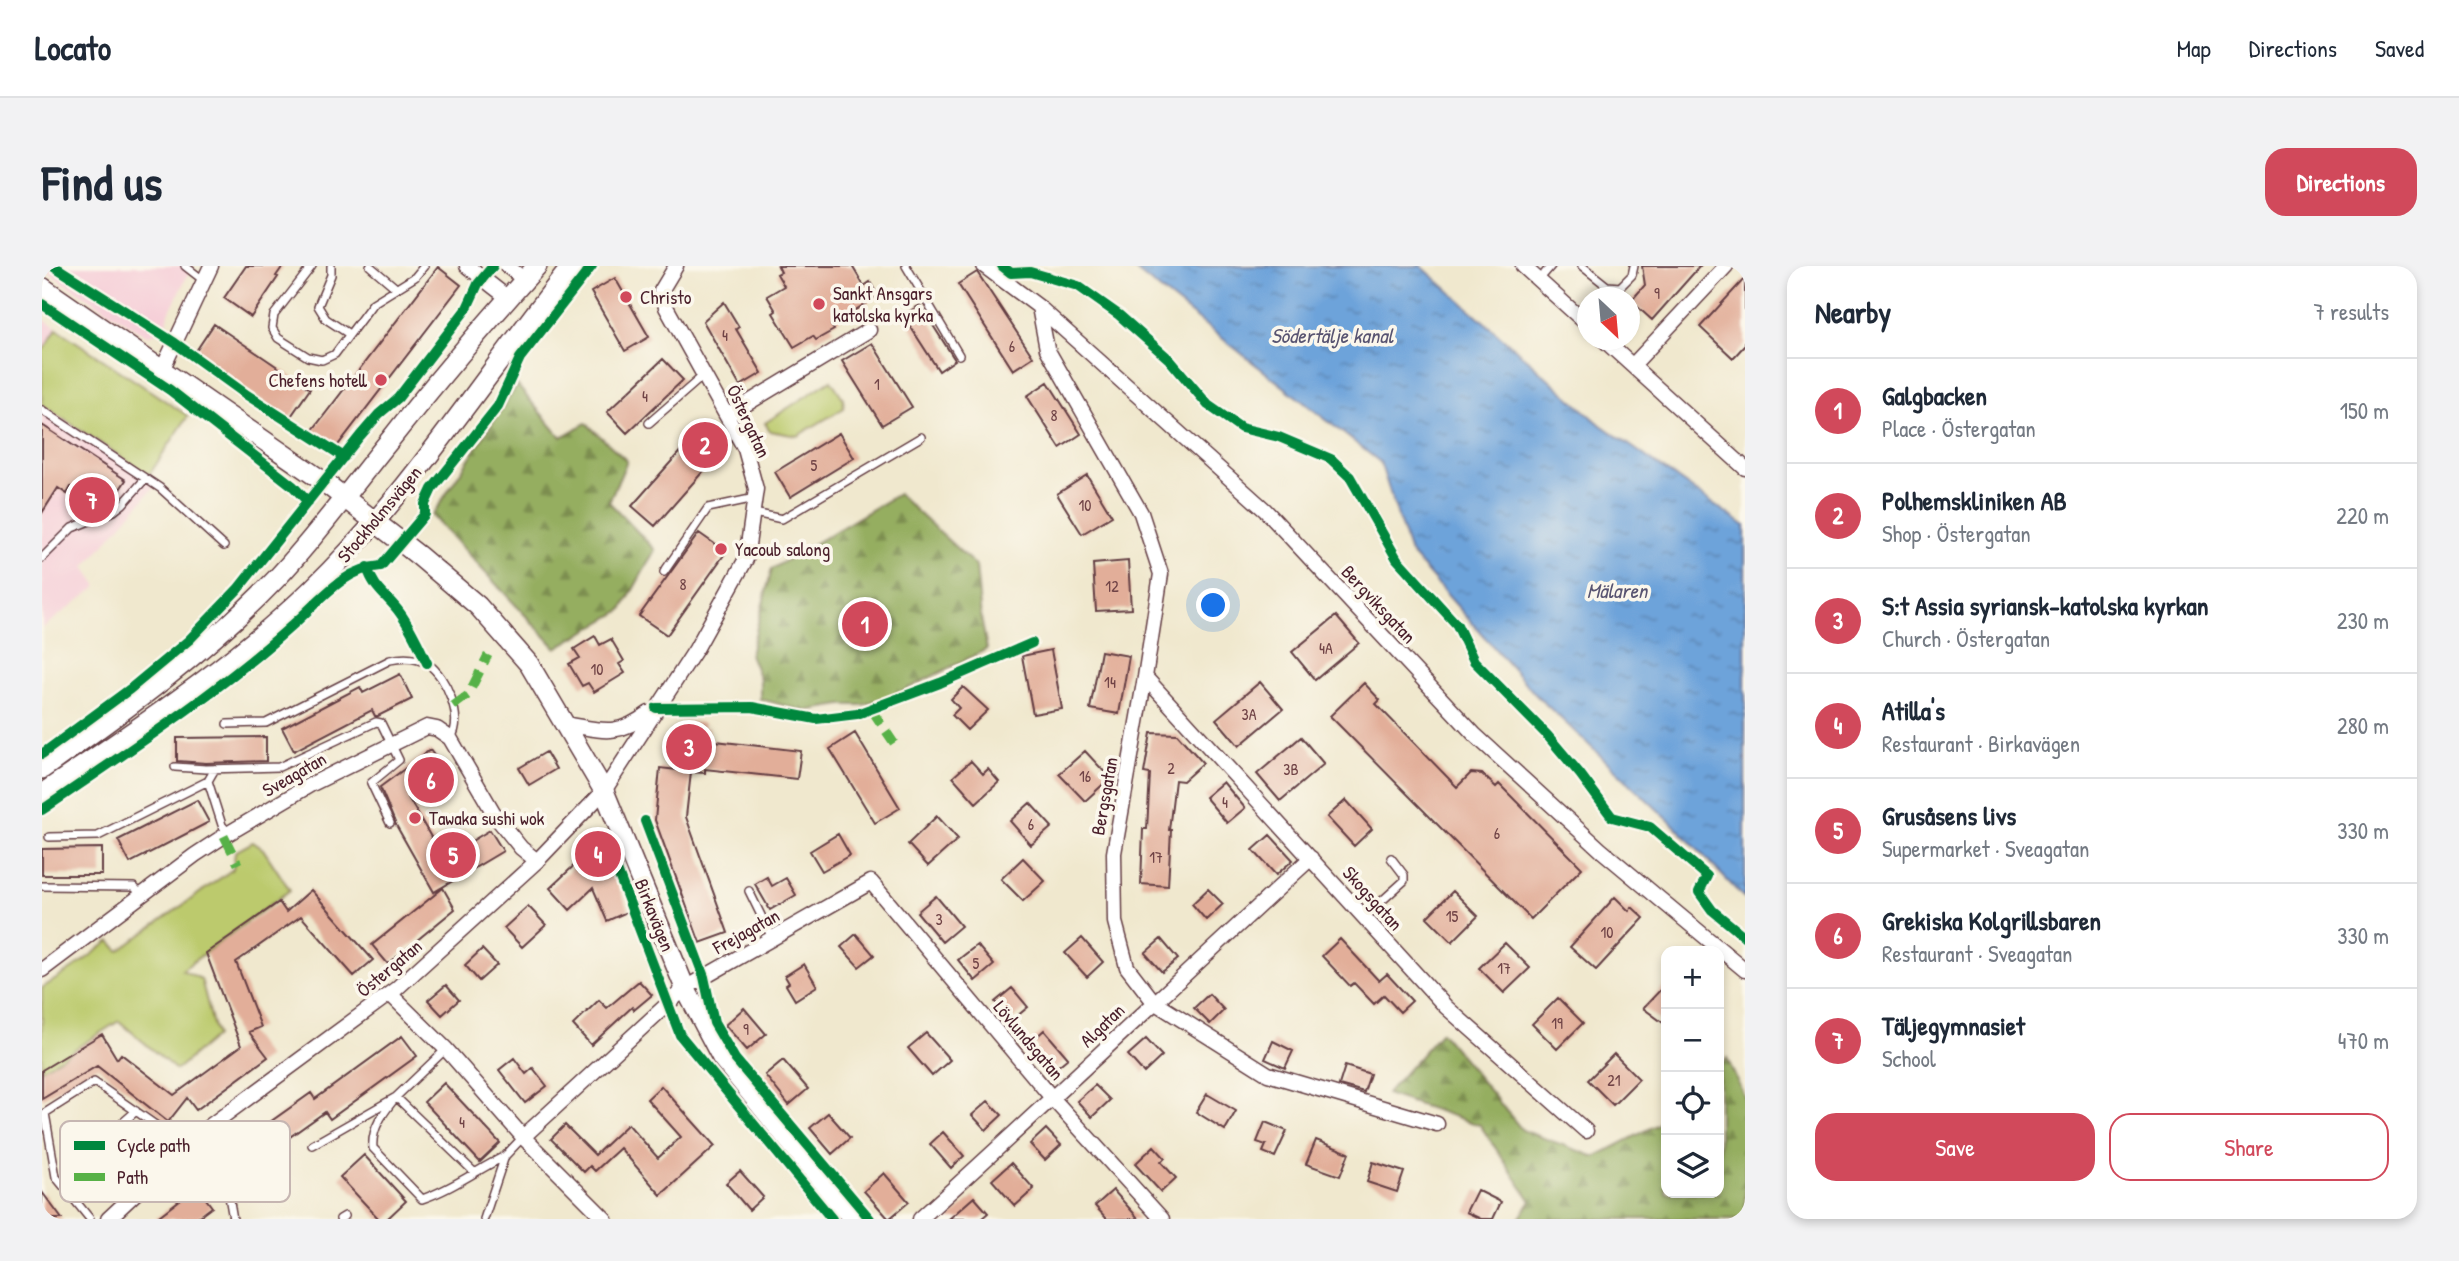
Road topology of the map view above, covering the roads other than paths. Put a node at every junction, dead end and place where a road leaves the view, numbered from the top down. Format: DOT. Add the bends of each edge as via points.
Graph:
graph roads {
  1 [pos="185,266"];
  2 [pos="211,266"];
  3 [pos="312,266"];
  4 [pos="331,266"];
  5 [pos="370,266"];
  6 [pos="424,266"];
  7 [pos="467,266"];
  8 [pos="507,266"];
  9 [pos="572,266"];
  10 [pos="676,266"];
  11 [pos="906,266"];
  12 [pos="984,266"];
  13 [pos="1523,266"];
  14 [pos="1551,266"];
  15 [pos="1582,266"];
  16 [pos="1634,266"];
  17 [pos="1726,266"];
  18 [pos="531,273"];
  19 [pos="204,281"];
  20 [pos="1538,281"];
  21 [pos="42,287"];
  22 [pos="396,289"];
  23 [pos="508,298"];
  24 [pos="1039,307"];
  25 [pos="1577,316"];
  26 [pos="869,330"];
  27 [pos="349,334"];
  28 [pos="1616,350"];
  29 [pos="959,355"];
  30 [pos="1633,365"];
  31 [pos="162,370"];
  32 [pos="705,374"];
  33 [pos="42,410"];
  34 [pos="728,415"];
  35 [pos="649,423"];
  36 [pos="921,437"];
  37 [pos="1745,468"];
  38 [pos="145,479"];
  39 [pos="344,498"];
  40 [pos="755,505"];
  41 [pos="375,522"];
  42 [pos="42,545"];
  43 [pos="224,546"];
  44 [pos="50,550"];
  45 [pos="42,558"];
  46 [pos="664,572"];
  47 [pos="1145,677"];
  48 [pos="656,708"];
  49 [pos="227,724"];
  50 [pos="564,724"];
  51 [pos="450,738"];
  52 [pos="391,743"];
  53 [pos="175,767"];
  54 [pos="42,769"];
  55 [pos="215,769"];
  56 [pos="208,781"];
  57 [pos="604,792"];
  58 [pos="42,794"];
  59 [pos="390,822"];
  60 [pos="229,834"];
  61 [pos="49,837"];
  62 [pos="1311,858"];
  63 [pos="1391,858"];
  64 [pos="537,861"];
  65 [pos="872,883"];
  66 [pos="42,886"];
  67 [pos="749,891"];
  68 [pos="142,895"];
  69 [pos="1364,917"];
  70 [pos="773,938"];
  71 [pos="42,970"];
  72 [pos="1745,970"];
  73 [pos="685,988"];
  74 [pos="390,994"];
  75 [pos="1154,1002"];
  76 [pos="446,1049"];
  77 [pos="396,1097"];
  78 [pos="1053,1099"];
  79 [pos="136,1111"];
  80 [pos="125,1121"];
  81 [pos="150,1121"];
  82 [pos="217,1121"];
  83 [pos="1437,1124"];
  84 [pos="1586,1131"];
  85 [pos="523,1137"];
  86 [pos="312,1145"];
  87 [pos="505,1156"];
  88 [pos="474,1172"];
  89 [pos="60,1182"];
  90 [pos="76,1202"];
  91 [pos="126,1202"];
  92 [pos="90,1219"];
  93 [pos="108,1219"];
  94 [pos="484,1219"];
  95 [pos="605,1219"];
  96 [pos="853,1219"];
  97 [pos="920,1219"];
  98 [pos="1162,1219"];
  1 -- 19 [label="lane"];
  2 -- 19 [label="street"];
  3 -- 27 [label="lane" via="274,316 272,328 278,338 308,357 322,360 335,354"];
  4 -- 27 [label="lane" via="318,306 326,319"];
  5 -- 22 [label="lane"];
  6 -- 22 [label="lane"];
  7 -- 23 [label="street"];
  8 -- 18 [label="street"];
  9 -- 41 [label="main road, Stockholmsvägen"];
  10 -- 32 [label="street, Östergatan" via="661,291"];
  11 -- 29 [label="lane"];
  12 -- 24 [label="street, Bergviksgatan"];
  13 -- 20 [label="street"];
  14 -- 20 [label="lane"];
  15 -- 16 [label="lane" via="1607,286 1620,287"];
  17 -- 30 [label="street"];
  18 -- 23 [label="main road, Stockholmsvägen"];
  19 -- 31 [label="street"];
  20 -- 25 [label="street"];
  21 -- 31 [label="main road, Birkavägen"];
  22 -- 27 [label="lane" via="373,303"];
  23 -- 39 [label="main road, Stockholmsvägen" via="446,368"];
  24 -- 47 [label="street, Bergsgatan" via="1047,349 1141,513 1161,574"];
  24 -- 72 [label="street, Bergviksgatan" via="1265,510 1475,735 1601,850"];
  26 -- 34 [label="street"];
  28 -- 30 [label="street"];
  30 -- 37 [label="street"];
  31 -- 39 [label="main road, Birkavägen"];
  32 -- 34 [label="street, Östergatan"];
  32 -- 35 [label="lane"];
  33 -- 38 [label="lane"];
  34 -- 40 [label="street, Östergatan" via="747,452"];
  36 -- 40 [label="lane" via="782,519"];
  38 -- 43 [label="lane"];
  38 -- 44 [label="lane" via="114,511 72,528"];
  39 -- 41 [label="main road, Birkavägen"];
  39 -- 54 [label="main road, Stockholmsvägen" via="243,612 157,685"];
  40 -- 46 [label="lane" via="708,508"];
  40 -- 48 [label="street, Östergatan" via="746,559 696,649"];
  41 -- 50 [label="main road, Birkavägen" via="478,606 529,664"];
  41 -- 58 [label="main road, Stockholmsvägen" via="311,590 248,646"];
  42 -- 44 [label="lane"];
  44 -- 45 [label="lane"];
  47 -- 62 [label="street, Skogsgatan"];
  47 -- 75 [label="street, Bergsgatan" via="1114,853 1115,922 1127,967"];
  48 -- 50 [label="street, Östergatan" via="633,725 610,732"];
  48 -- 57 [label="street, Östergatan"];
  49 -- 51 [label="lane" via="266,723 390,660 405,657 427,663 440,676 453,706 455,731"];
  50 -- 57 [label="main road, Birkavägen"];
  51 -- 52 [label="street, Sveagatan" via="427,727"];
  51 -- 64 [label="street" via="496,817"];
  52 -- 55 [label="lane" via="376,722 279,767"];
  52 -- 59 [label="lane" via="399,760 370,783"];
  52 -- 60 [label="street, Sveagatan"];
  53 -- 55 [label="lane"];
  55 -- 56 [label="lane"];
  56 -- 60 [label="lane"];
  56 -- 61 [label="lane" via="99,836"];
  57 -- 64 [label="street, Östergatan"];
  57 -- 73 [label="main road, Birkavägen"];
  60 -- 68 [label="street, Sveagatan"];
  62 -- 69 [label="street, Skogsgatan"];
  62 -- 75 [label="street, Algatan"];
  63 -- 69 [label="lane" via="1404,881"];
  64 -- 74 [label="street, Östergatan"];
  65 -- 70 [label="street, Frejagatan"];
  65 -- 78 [label="street, Lövlundsgatan"];
  66 -- 68 [label="lane" via="134,887"];
  67 -- 70 [label="lane"];
  68 -- 71 [label="street, Sveagatan"];
  69 -- 84 [label="street, Skogsgatan" via="1447,1007"];
  70 -- 73 [label="street, Frejagatan"];
  73 -- 85 [label="street, Frejagatan"];
  73 -- 96 [label="main road, Birkavägen" via="722,1058"];
  74 -- 76 [label="street"];
  74 -- 82 [label="street, Östergatan"];
  75 -- 78 [label="street, Algatan"];
  75 -- 83 [label="street, Bergsgatan" via="1268,1073"];
  76 -- 77 [label="lane"];
  76 -- 85 [label="street"];
  77 -- 86 [label="lane"];
  77 -- 88 [label="lane"];
  77 -- 88 [label="lane" via="381,1115 373,1148 422,1199 448,1191"];
  78 -- 97 [label="street, Algatan"];
  78 -- 98 [label="street, Lövlundsgatan"];
  79 -- 80 [label="lane"];
  79 -- 81 [label="lane"];
  79 -- 89 [label="lane" via="94,1082 45,1113"];
  85 -- 87 [label="lane"];
  85 -- 95 [label="street"];
  87 -- 88 [label="lane"];
  87 -- 94 [label="lane"];
  90 -- 92 [label="lane"];
  91 -- 93 [label="street, Östergatan"];
}
